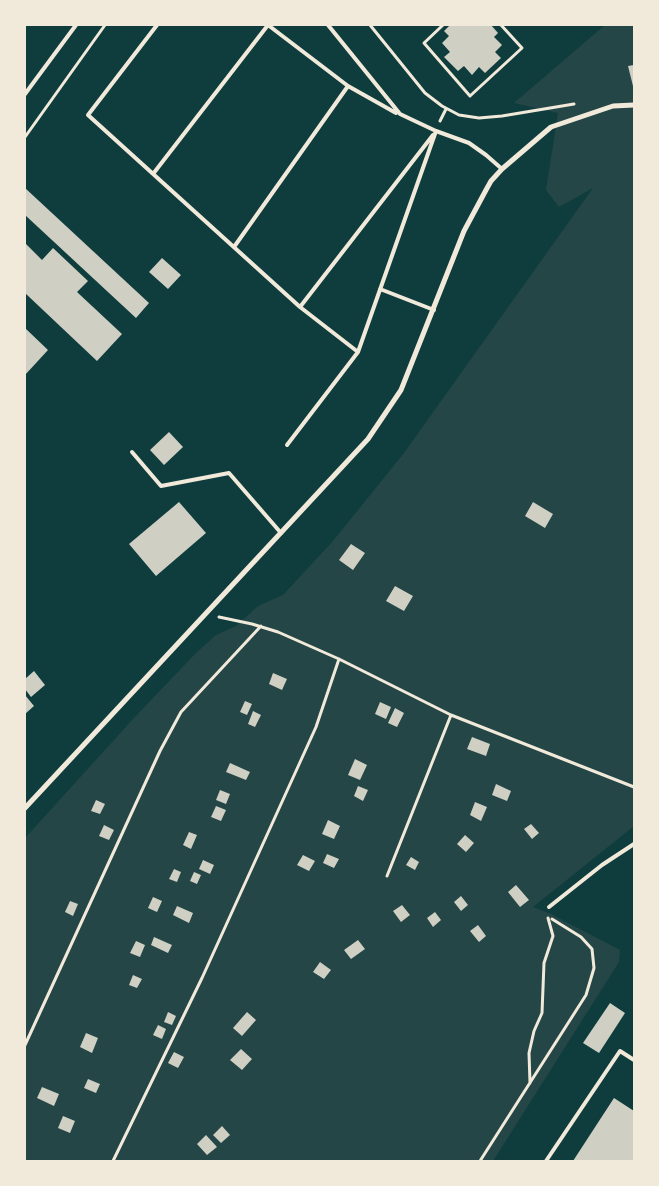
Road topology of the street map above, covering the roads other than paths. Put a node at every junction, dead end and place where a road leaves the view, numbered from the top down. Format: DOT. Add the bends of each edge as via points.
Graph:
graph roads {
  1 [pos="76,25"];
  2 [pos="157,25"];
  3 [pos="268,25"];
  4 [pos="328,25"];
  5 [pos="348,86"];
  6 [pos="25,94"];
  7 [pos="634,105"];
  8 [pos="400,114"];
  9 [pos="436,131"];
  10 [pos="502,169"];
  11 [pos="153,174"];
  12 [pos="234,247"];
  13 [pos="380,289"];
  14 [pos="300,307"];
  15 [pos="434,310"];
  16 [pos="358,352"];
  17 [pos="287,445"];
  18 [pos="132,452"];
  19 [pos="280,533"];
  20 [pos="25,808"];
  21 [pos="634,844"];
  22 [pos="549,907"];
  23 [pos="634,1060"];
  24 [pos="546,1161"];
  1 -- 6 [label="lane"];
  2 -- 11 [label="lane" via="88,115"];
  3 -- 5 [label="lane"];
  3 -- 11 [label="lane"];
  4 -- 8 [label="lane"];
  5 -- 8 [label="lane"];
  5 -- 12 [label="lane"];
  7 -- 10 [label="street" via="613,106 551,127"];
  8 -- 9 [label="lane"];
  9 -- 10 [label="lane" via="469,143"];
  9 -- 13 [label="lane"];
  9 -- 14 [label="lane"];
  10 -- 15 [label="street" via="486,190 464,231"];
  11 -- 12 [label="lane"];
  12 -- 14 [label="lane"];
  13 -- 15 [label="lane"];
  13 -- 16 [label="lane"];
  14 -- 16 [label="lane"];
  15 -- 19 [label="street" via="401,390 368,439"];
  16 -- 17 [label="lane"];
  18 -- 19 [label="lane" via="161,486 229,473"];
  19 -- 20 [label="street"];
  21 -- 22 [label="lane"];
  23 -- 24 [label="lane" via="620,1051"];
}
